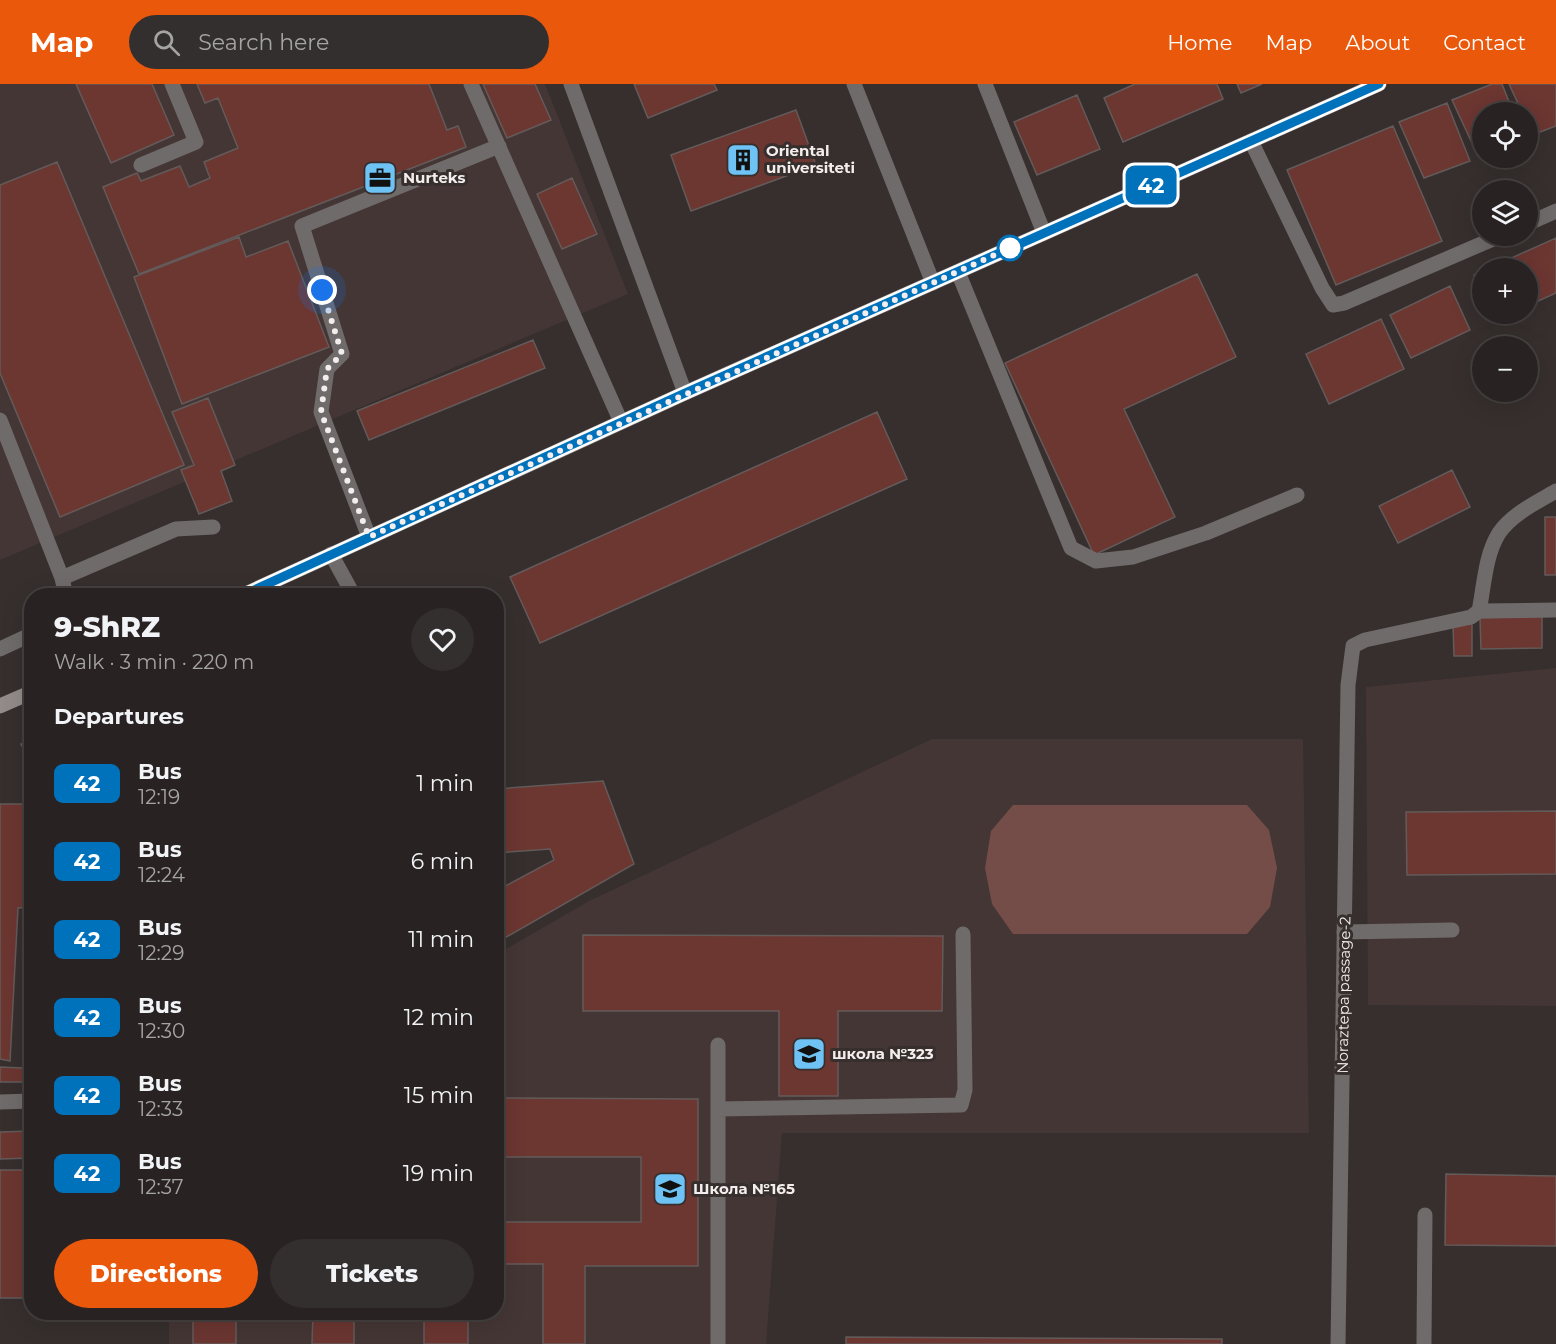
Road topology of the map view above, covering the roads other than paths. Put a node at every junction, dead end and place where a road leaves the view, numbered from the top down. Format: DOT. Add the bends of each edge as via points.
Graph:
graph roads {
  1 [pos="172,84"];
  2 [pos="471,84"];
  3 [pos="571,84"];
  4 [pos="854,84"];
  5 [pos="985,84"];
  6 [pos="1379,84"];
  7 [pos="1251,141"];
  8 [pos="499,146"];
  9 [pos="141,165"];
  10 [pos="1556,211"];
  11 [pos="1538,219"];
  12 [pos="1044,233"];
  13 [pos="1477,246"];
  14 [pos="958,272"];
  15 [pos="933,283"];
  16 [pos="685,393"];
  17 [pos="0,420"];
  18 [pos="621,422"];
  19 [pos="1556,491"];
  20 [pos="1297,495"];
  21 [pos="213,527"];
  22 [pos="369,537"];
  23 [pos="331,554"];
  24 [pos="62,578"];
  25 [pos="64,588"];
  26 [pos="258,588"];
  27 [pos="350,588"];
  28 [pos="1556,610"];
  29 [pos="1479,611"];
  30 [pos="24,638"];
  31 [pos="0,649"];
  32 [pos="24,696"];
  33 [pos="0,706"];
  34 [pos="1452,930"];
  35 [pos="1344,932"];
  36 [pos="963,934"];
  37 [pos="718,1045"];
  38 [pos="24,1101"];
  39 [pos="0,1102"];
  40 [pos="718,1110"];
  41 [pos="1425,1215"];
  42 [pos="717,1344"];
  43 [pos="1338,1344"];
  44 [pos="1424,1344"];
  1 -- 9 [label="street" via="196,142"];
  2 -- 8 [label="street"];
  3 -- 16 [label="street"];
  4 -- 15 [label="street"];
  5 -- 12 [label="street"];
  6 -- 7 [label="main road"];
  7 -- 12 [label="main road"];
  7 -- 13 [label="street" via="1333,305"];
  8 -- 18 [label="street"];
  8 -- 22 [label="street" via="302,226 342,354 327,369 321,412"];
  10 -- 11 [label="street"];
  12 -- 14 [label="main road"];
  14 -- 15 [label="main road"];
  14 -- 20 [label="street" via="1071,548 1096,561 1133,557 1206,533"];
  15 -- 16 [label="main road"];
  16 -- 18 [label="main road"];
  17 -- 24 [label="street"];
  18 -- 22 [label="main road"];
  19 -- 29 [label="street" via="1522,511 1499,533 1487,567"];
  21 -- 24 [label="street" via="176,529"];
  22 -- 23 [label="main road"];
  23 -- 26 [label="main road"];
  23 -- 27 [label="street"];
  24 -- 25 [label="street"];
  28 -- 29 [label="street"];
  29 -- 35 [label="street, Noraztepa passage-2" via="1471,617 1353,646 1348,685"];
  30 -- 31 [label="street"];
  32 -- 33 [label="main road"];
  34 -- 35 [label="street"];
  35 -- 43 [label="street, Noraztepa passage-2"];
  36 -- 40 [label="street" via="965,1090 961,1105"];
  37 -- 40 [label="street"];
  38 -- 39 [label="street"];
  40 -- 42 [label="street"];
  41 -- 44 [label="street"];
}
